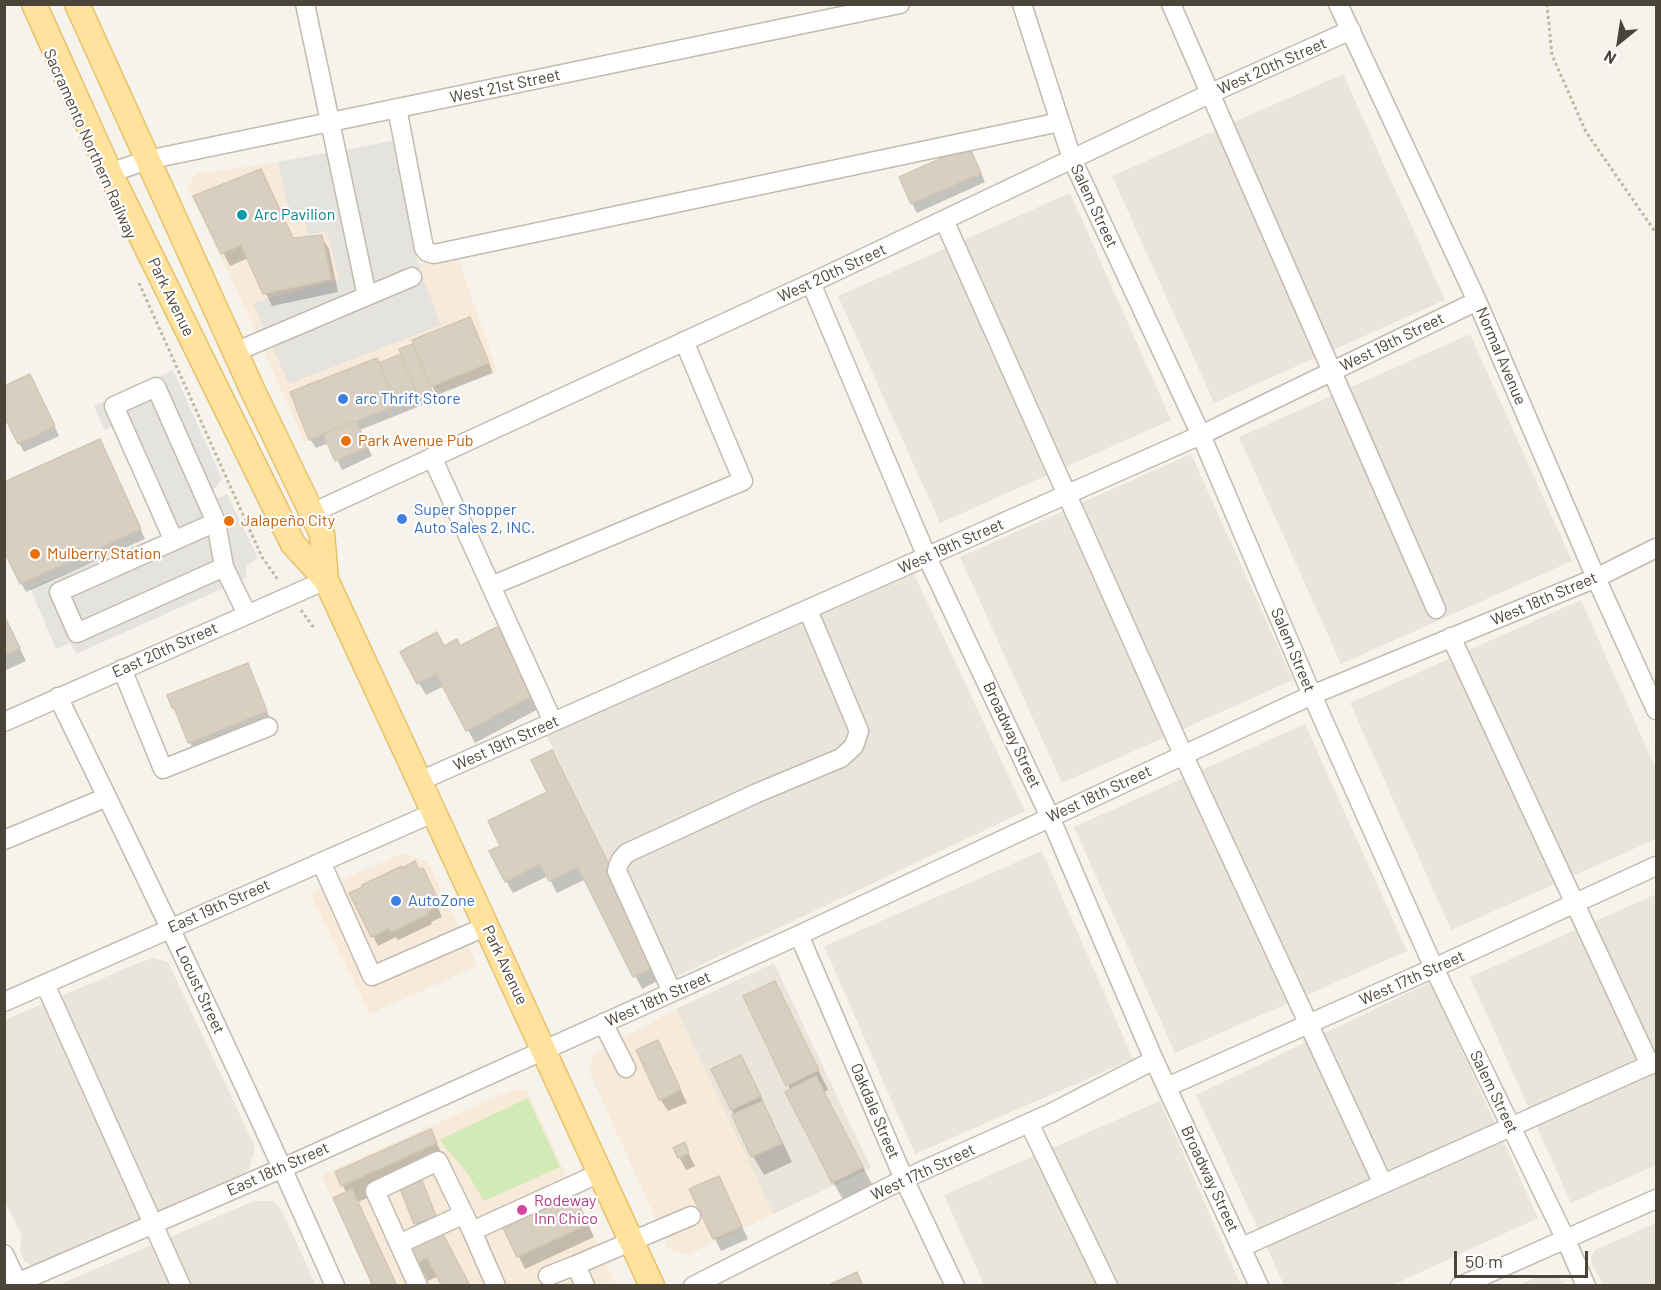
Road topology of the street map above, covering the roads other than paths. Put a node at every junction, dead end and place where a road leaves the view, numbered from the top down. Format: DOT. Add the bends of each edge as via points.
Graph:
graph roads {
  1 [pos="34,4"];
  2 [pos="77,4"];
  3 [pos="305,4"];
  4 [pos="900,4"];
  5 [pos="1022,4"];
  6 [pos="1171,4"];
  7 [pos="1338,4"];
  8 [pos="1351,30"];
  9 [pos="1209,94"];
  10 [pos="397,108"];
  11 [pos="330,122"];
  12 [pos="1060,122"];
  13 [pos="1072,159"];
  14 [pos="147,160"];
  15 [pos="110,173"];
  16 [pos="944,220"];
  17 [pos="412,277"];
  18 [pos="812,283"];
  19 [pos="367,296"];
  20 [pos="1478,301"];
  21 [pos="684,341"];
  22 [pos="235,352"];
  23 [pos="1331,372"];
  24 [pos="1201,435"];
  25 [pos="432,457"];
  26 [pos="1067,495"];
  27 [pos="312,513"];
  28 [pos="216,522"];
  29 [pos="174,541"];
  30 [pos="1656,548"];
  31 [pos="927,557"];
  32 [pos="224,567"];
  33 [pos="1596,578"];
  34 [pos="326,580"];
  35 [pos="491,586"];
  36 [pos="1436,609"];
  37 [pos="808,610"];
  38 [pos="248,614"];
  39 [pos="1451,637"];
  40 [pos="122,669"];
  41 [pos="1312,695"];
  42 [pos="58,697"];
  43 [pos="1656,710"];
  44 [pos="4,722"];
  45 [pos="553,722"];
  46 [pos="268,727"];
  47 [pos="1184,754"];
  48 [pos="420,781"];
  49 [pos="107,797"];
  50 [pos="433,813"];
  51 [pos="1050,817"];
  52 [pos="4,840"];
  53 [pos="321,862"];
  54 [pos="1656,866"];
  55 [pos="1575,903"];
  56 [pos="487,926"];
  57 [pos="171,927"];
  58 [pos="799,935"];
  59 [pos="1434,968"];
  60 [pos="45,984"];
  61 [pos="672,992"];
  62 [pos="4,1002"];
  63 [pos="603,1023"];
  64 [pos="1308,1024"];
  65 [pos="545,1050"];
  66 [pos="1154,1060"];
  67 [pos="1653,1063"];
  68 [pos="626,1068"];
  69 [pos="1167,1087"];
  70 [pos="1029,1123"];
  71 [pos="1511,1127"];
  72 [pos="283,1168"];
  73 [pos="600,1173"];
  74 [pos="904,1179"];
  75 [pos="1383,1184"];
  76 [pos="1656,1199"];
  77 [pos="690,1216"];
  78 [pos="468,1222"];
  79 [pos="153,1224"];
  80 [pos="1566,1240"];
  81 [pos="632,1242"];
  82 [pos="399,1244"];
  83 [pos="1242,1247"];
  84 [pos="4,1254"];
  85 [pos="576,1265"];
  86 [pos="548,1276"];
  87 [pos="15,1284"];
  88 [pos="181,1286"];
  89 [pos="335,1286"];
  90 [pos="418,1286"];
  91 [pos="496,1286"];
  92 [pos="585,1286"];
  93 [pos="652,1286"];
  94 [pos="693,1286"];
  95 [pos="955,1286"];
  96 [pos="1108,1286"];
  97 [pos="1259,1286"];
  98 [pos="1460,1286"];
  99 [pos="1586,1286"];
  1 -- 15 [label="main road, Park Avenue"];
  2 -- 14 [label="main road, Park Avenue"];
  3 -- 11 [label="street"];
  4 -- 10 [label="street, West 21st Street"];
  5 -- 12 [label="street, Salem Street"];
  6 -- 9 [label="street"];
  7 -- 8 [label="street, Normal Avenue"];
  8 -- 9 [label="street, West 20th Street"];
  8 -- 20 [label="street, Normal Avenue"];
  9 -- 13 [label="street, West 20th Street"];
  9 -- 23 [label="street"];
  10 -- 11 [label="street, West 21st Street"];
  10 -- 12 [label="street" via="424,248 434,254"];
  11 -- 14 [label="street, West 21st Street"];
  11 -- 19 [label="street"];
  12 -- 13 [label="street, Salem Street"];
  13 -- 16 [label="street, West 20th Street"];
  13 -- 24 [label="street, Salem Street"];
  14 -- 15 [label="street, West 21st Street"];
  14 -- 22 [label="main road, Park Avenue"];
  15 -- 34 [label="main road, Park Avenue" via="293,544"];
  16 -- 18 [label="street, West 20th Street"];
  16 -- 26 [label="street"];
  17 -- 19 [label="street"];
  18 -- 21 [label="street, West 20th Street"];
  18 -- 31 [label="street, Broadway Street"];
  19 -- 22 [label="street"];
  20 -- 23 [label="street, West 19th Street"];
  20 -- 33 [label="street, Normal Avenue"];
  21 -- 25 [label="street, West 20th Street"];
  21 -- 35 [label="street" via="743,481"];
  22 -- 27 [label="main road, Park Avenue"];
  23 -- 24 [label="street, West 19th Street"];
  23 -- 36 [label="street"];
  24 -- 26 [label="street, West 19th Street"];
  24 -- 41 [label="street, Salem Street"];
  25 -- 27 [label="street, West 20th Street"];
  25 -- 35 [label="street"];
  26 -- 31 [label="street, West 19th Street"];
  26 -- 47 [label="street"];
  27 -- 34 [label="main road, Park Avenue" via="322,534"];
  28 -- 29 [label="street"];
  28 -- 29 [label="street" via="156,387 114,406"];
  28 -- 32 [label="street"];
  29 -- 32 [label="street" via="59,592 77,633"];
  30 -- 33 [label="street, West 18th Street"];
  31 -- 37 [label="street, West 19th Street"];
  31 -- 51 [label="street, Broadway Street"];
  32 -- 38 [label="street"];
  33 -- 39 [label="street, West 18th Street"];
  33 -- 43 [label="street, Normal Avenue"];
  34 -- 38 [label="street, East 20th Street"];
  34 -- 48 [label="main road, Park Avenue"];
  35 -- 45 [label="street"];
  37 -- 45 [label="street, West 19th Street"];
  37 -- 61 [label="street" via="859,731 854,746 842,758 627,854 618,865 617,872"];
  38 -- 40 [label="street, East 20th Street"];
  39 -- 41 [label="street, West 18th Street"];
  39 -- 55 [label="street"];
  40 -- 42 [label="street, East 20th Street"];
  40 -- 46 [label="street" via="163,769"];
  41 -- 47 [label="street, West 18th Street"];
  41 -- 59 [label="street, Salem Street"];
  42 -- 44 [label="street, East 20th Street"];
  42 -- 49 [label="street, Locust Street"];
  45 -- 48 [label="street, West 19th Street"];
  47 -- 51 [label="street, West 18th Street"];
  47 -- 64 [label="street"];
  48 -- 50 [label="main road, Park Avenue"];
  49 -- 52 [label="street"];
  49 -- 57 [label="street, Locust Street"];
  50 -- 53 [label="street, East 19th Street"];
  50 -- 56 [label="main road, Park Avenue"];
  51 -- 58 [label="street, West 18th Street"];
  51 -- 66 [label="street, Broadway Street"];
  53 -- 56 [label="street" via="372,976"];
  53 -- 57 [label="street, East 19th Street"];
  54 -- 55 [label="street, West 17th Street"];
  55 -- 59 [label="street, West 17th Street"];
  55 -- 67 [label="street"];
  56 -- 65 [label="main road, Park Avenue"];
  57 -- 60 [label="street, East 19th Street"];
  57 -- 72 [label="street, Locust Street"];
  58 -- 61 [label="street, West 18th Street"];
  58 -- 74 [label="street, Oakdale Street"];
  59 -- 64 [label="street, West 17th Street"];
  59 -- 71 [label="street, Salem Street"];
  60 -- 62 [label="street, East 19th Street"];
  60 -- 79 [label="street"];
  61 -- 63 [label="street, West 18th Street"];
  63 -- 65 [label="street, West 18th Street"];
  63 -- 68 [label="street"];
  64 -- 69 [label="street, West 17th Street"];
  64 -- 75 [label="street"];
  65 -- 72 [label="street, East 18th Street"];
  65 -- 73 [label="main road, Park Avenue"];
  66 -- 69 [label="street, Broadway Street"];
  66 -- 70 [label="street, West 17th Street"];
  67 -- 71 [label="street"];
  69 -- 83 [label="street, Broadway Street"];
  70 -- 74 [label="street, West 17th Street"];
  70 -- 96 [label="street"];
  71 -- 75 [label="street"];
  71 -- 80 [label="street, Salem Street"];
  72 -- 79 [label="street, East 18th Street"];
  72 -- 89 [label="street, Locust Street"];
  73 -- 78 [label="street"];
  73 -- 81 [label="main road, Park Avenue"];
  74 -- 94 [label="street, West 17th Street"];
  74 -- 95 [label="street, Oakdale Street"];
  75 -- 83 [label="street"];
  76 -- 80 [label="street"];
  77 -- 81 [label="street"];
  78 -- 82 [label="street"];
  78 -- 82 [label="street" via="438,1161 375,1191"];
  78 -- 91 [label="street"];
  79 -- 87 [label="street, East 18th Street"];
  79 -- 88 [label="street"];
  80 -- 98 [label="street"];
  80 -- 99 [label="street, Salem Street"];
  81 -- 85 [label="street"];
  81 -- 93 [label="main road, Park Avenue"];
  82 -- 90 [label="street"];
  83 -- 97 [label="street, Broadway Street"];
  84 -- 87 [label="street"];
  85 -- 86 [label="street"];
  85 -- 92 [label="street"];
}
